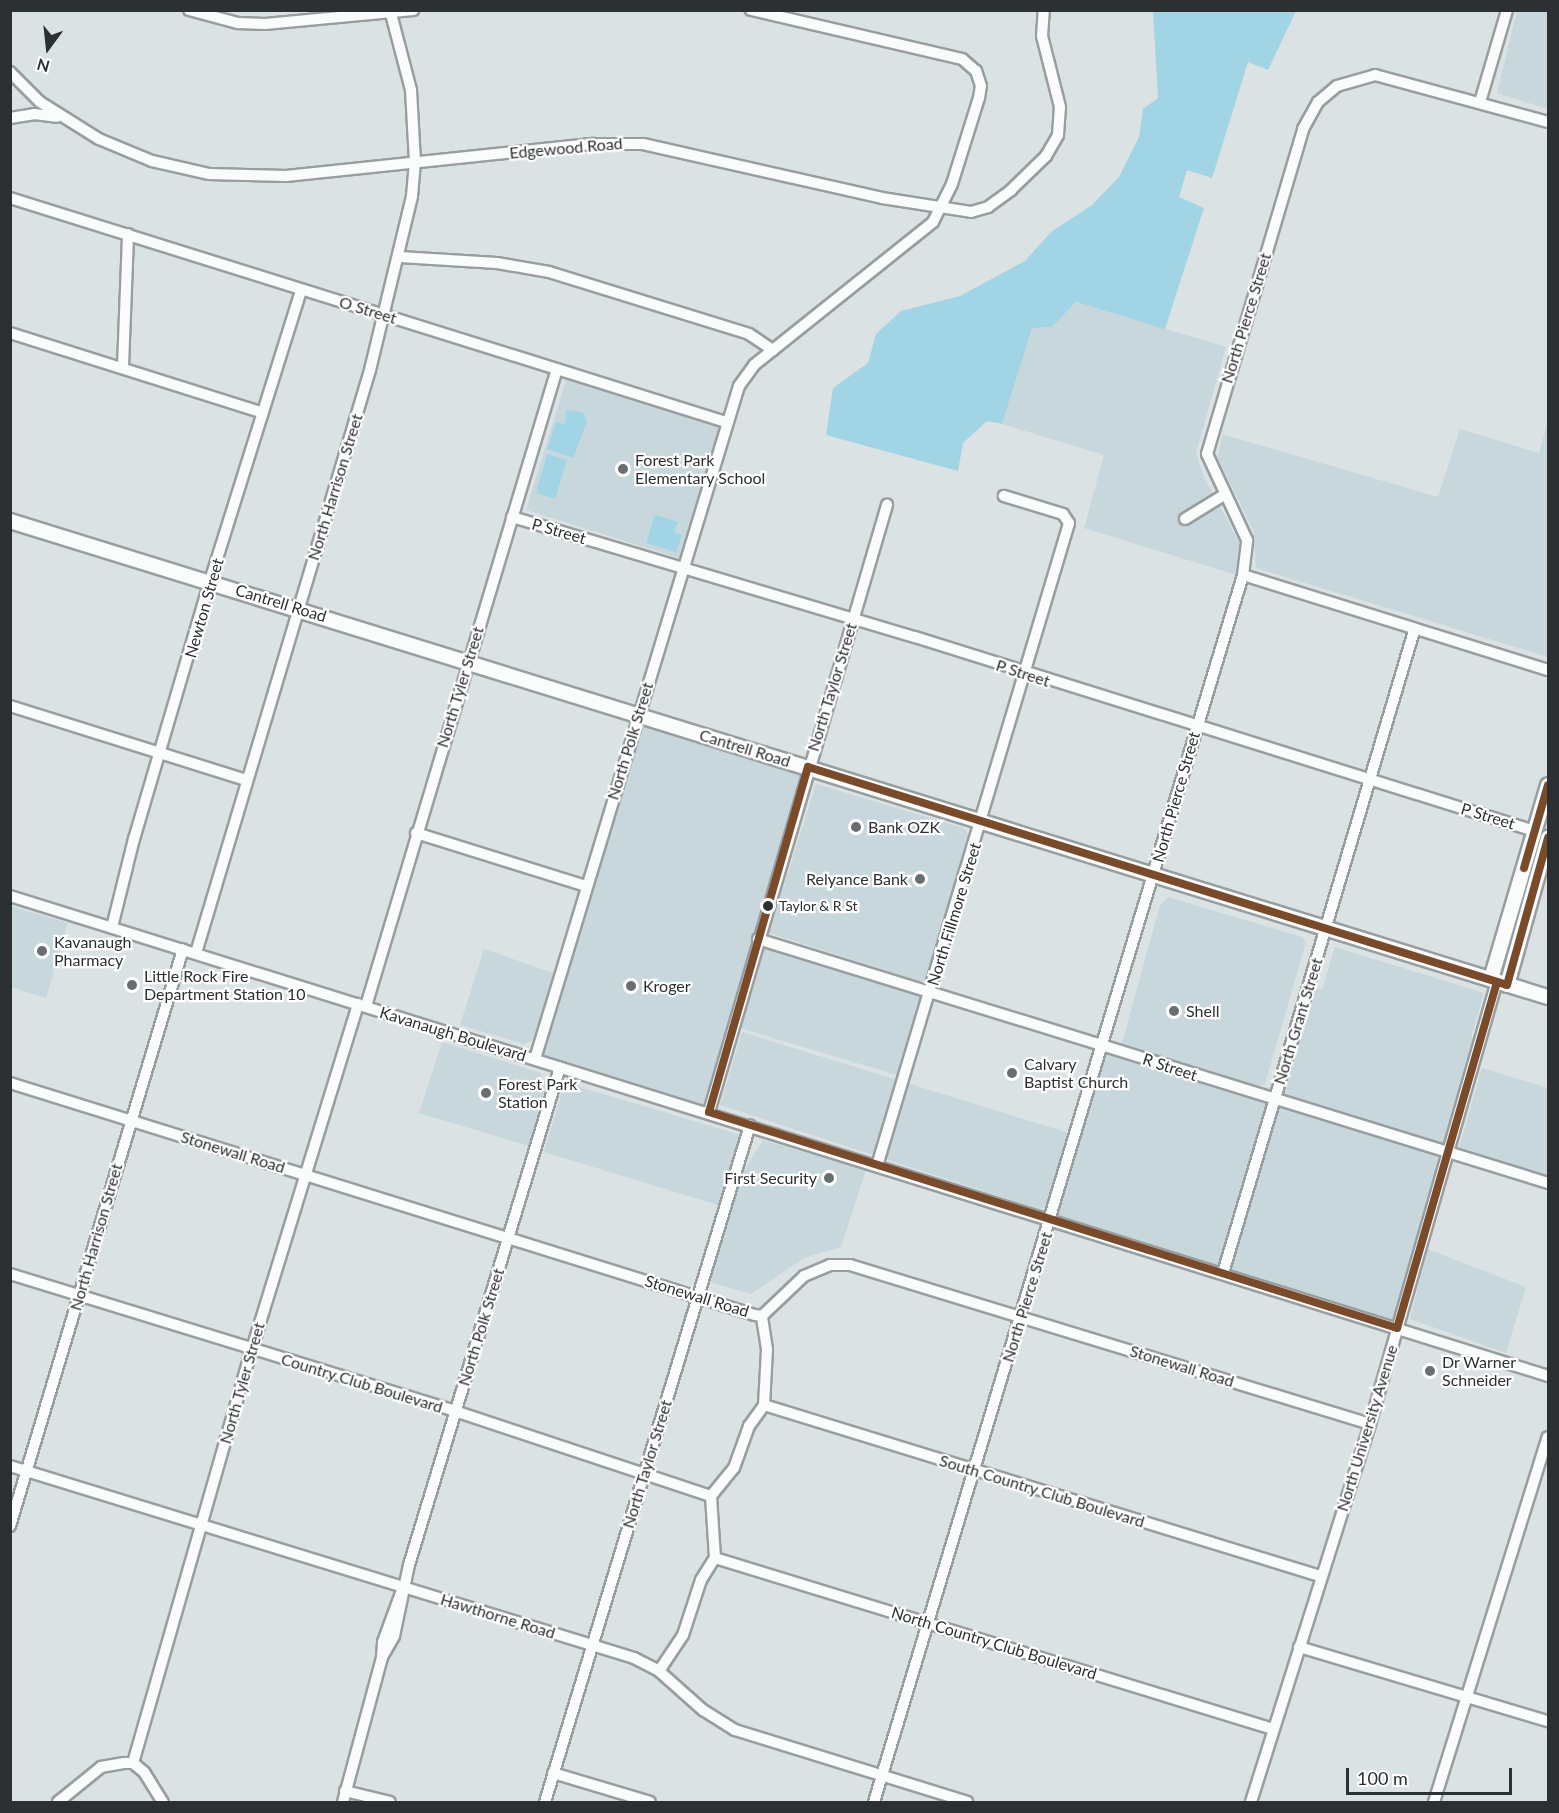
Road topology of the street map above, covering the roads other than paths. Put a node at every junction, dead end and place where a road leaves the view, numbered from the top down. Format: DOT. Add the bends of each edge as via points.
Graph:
graph roads {
  1 [pos="189,10"];
  2 [pos="413,10"];
  3 [pos="751,10"];
  4 [pos="1044,10"];
  5 [pos="1507,10"];
  6 [pos="391,14"];
  7 [pos="10,72"];
  8 [pos="1480,102"];
  9 [pos="10,118"];
  10 [pos="63,118"];
  11 [pos="1548,122"];
  12 [pos="415,162"];
  13 [pos="10,198"];
  14 [pos="942,209"];
  15 [pos="128,234"];
  16 [pos="400,257"];
  17 [pos="301,290"];
  18 [pos="384,315"];
  19 [pos="10,333"];
  20 [pos="773,350"];
  21 [pos="123,366"];
  22 [pos="557,369"];
  23 [pos="263,412"];
  24 [pos="726,422"];
  25 [pos="1224,495"];
  26 [pos="1004,496"];
  27 [pos="887,505"];
  28 [pos="512,517"];
  29 [pos="1185,519"];
  30 [pos="10,521"];
  31 [pos="682,567"];
  32 [pos="1243,575"];
  33 [pos="210,581"];
  34 [pos="299,609"];
  35 [pos="852,619"];
  36 [pos="1414,631"];
  37 [pos="468,661"];
  38 [pos="1548,670"];
  39 [pos="1026,675"];
  40 [pos="10,706"];
  41 [pos="638,715"];
  42 [pos="1197,726"];
  43 [pos="162,753"];
  44 [pos="808,767"];
  45 [pos="246,780"];
  46 [pos="1372,780"];
  47 [pos="1548,785"];
  48 [pos="982,822"];
  49 [pos="1535,831"];
  50 [pos="416,833"];
  51 [pos="1548,838"];
  52 [pos="1154,874"];
  53 [pos="586,886"];
  54 [pos="10,896"];
  55 [pos="112,927"];
  56 [pos="1326,928"];
  57 [pos="758,939"];
  58 [pos="183,950"];
  59 [pos="196,953"];
  60 [pos="1498,982"];
  61 [pos="930,993"];
  62 [pos="1548,997"];
  63 [pos="362,1005"];
  64 [pos="1102,1046"];
  65 [pos="535,1059"];
  66 [pos="560,1067"];
  67 [pos="10,1083"];
  68 [pos="1274,1100"];
  69 [pos="709,1112"];
  70 [pos="131,1119"];
  71 [pos="750,1125"];
  72 [pos="1446,1153"];
  73 [pos="877,1166"];
  74 [pos="306,1174"];
  75 [pos="1548,1183"];
  76 [pos="1050,1220"];
  77 [pos="508,1237"];
  78 [pos="1223,1274"];
  79 [pos="10,1275"];
  80 [pos="78,1295"];
  81 [pos="697,1297"];
  82 [pos="762,1316"];
  83 [pos="1021,1317"];
  84 [pos="1397,1328"];
  85 [pos="252,1349"];
  86 [pos="1548,1376"];
  87 [pos="764,1405"];
  88 [pos="455,1411"];
  89 [pos="1370,1424"];
  90 [pos="1548,1437"];
  91 [pos="10,1466"];
  92 [pos="974,1470"];
  93 [pos="644,1471"];
  94 [pos="27,1472"];
  95 [pos="711,1496"];
  96 [pos="201,1525"];
  97 [pos="10,1526"];
  98 [pos="715,1558"];
  99 [pos="1320,1576"];
  100 [pos="404,1587"];
  101 [pos="928,1623"];
  102 [pos="591,1645"];
  103 [pos="1299,1647"];
  104 [pos="659,1671"];
  105 [pos="1468,1697"];
  106 [pos="1548,1721"];
  107 [pos="1273,1729"];
  108 [pos="133,1763"];
  109 [pos="553,1773"];
  110 [pos="882,1776"];
  111 [pos="345,1791"];
  112 [pos="58,1803"];
  113 [pos="163,1803"];
  114 [pos="343,1803"];
  115 [pos="390,1803"];
  116 [pos="545,1803"];
  117 [pos="650,1803"];
  118 [pos="874,1803"];
  119 [pos="967,1803"];
  120 [pos="1251,1803"];
  121 [pos="1434,1803"];
  1 -- 6 [label="street" via="258,24"];
  2 -- 6 [label="street"];
  3 -- 14 [label="street" via="967,62 980,80 979,98"];
  4 -- 14 [label="street, Edgewood Road" via="1042,36 1060,107 1055,143 1031,172 988,207 971,212"];
  5 -- 8 [label="street"];
  6 -- 12 [label="street, North Harrison Street" via="411,90"];
  7 -- 10 [label="street, Edgewood Road" via="27,91"];
  8 -- 11 [label="street, North Pierce Street"];
  8 -- 25 [label="street, North Pierce Street" via="1375,75 1337,86 1312,109 1289,171 1212,429 1207,460"];
  9 -- 10 [label="street" via="34,114"];
  10 -- 12 [label="street, Edgewood Road" via="142,158 209,174 286,176"];
  12 -- 14 [label="street, Edgewood Road" via="592,144 643,144"];
  12 -- 16 [label="street, North Harrison Street"];
  13 -- 15 [label="street, O Street"];
  14 -- 20 [label="street, North Polk Street" via="914,241"];
  15 -- 17 [label="street, O Street"];
  15 -- 21 [label="street"];
  16 -- 18 [label="street, North Harrison Street"];
  16 -- 20 [label="street" via="496,263 549,272 749,333"];
  17 -- 18 [label="street, O Street"];
  17 -- 23 [label="street, Newton Street"];
  18 -- 22 [label="street, O Street"];
  18 -- 34 [label="street, North Harrison Street"];
  19 -- 21 [label="street"];
  20 -- 24 [label="street, North Polk Street" via="743,378"];
  21 -- 23 [label="street"];
  22 -- 24 [label="street, O Street"];
  22 -- 28 [label="street, North Tyler Street"];
  23 -- 33 [label="street, Newton Street"];
  24 -- 31 [label="street, North Polk Street"];
  25 -- 29 [label="street"];
  25 -- 32 [label="street, North Pierce Street" via="1247,540"];
  26 -- 39 [label="street, North Fillmore Street" via="1063,514 1069,523"];
  27 -- 35 [label="street, North Taylor Street"];
  28 -- 31 [label="street, P Street"];
  28 -- 37 [label="street, North Tyler Street"];
  30 -- 33 [label="main road, Cantrell Road"];
  31 -- 35 [label="street, P Street"];
  31 -- 41 [label="street, North Polk Street"];
  32 -- 36 [label="street"];
  32 -- 42 [label="street, North Pierce Street"];
  33 -- 34 [label="main road, Cantrell Road"];
  33 -- 43 [label="street, Newton Street"];
  34 -- 37 [label="main road, Cantrell Road"];
  34 -- 45 [label="street, North Harrison Street"];
  35 -- 39 [label="street, P Street"];
  35 -- 44 [label="street, North Taylor Street"];
  36 -- 38 [label="street"];
  36 -- 46 [label="street, North Grant Street"];
  37 -- 41 [label="main road, Cantrell Road"];
  37 -- 50 [label="street, North Tyler Street"];
  39 -- 42 [label="street, P Street"];
  39 -- 48 [label="street, North Fillmore Street"];
  40 -- 43 [label="street"];
  41 -- 44 [label="main road, Cantrell Road"];
  41 -- 53 [label="street, North Polk Street"];
  42 -- 46 [label="street, P Street"];
  42 -- 52 [label="street, North Pierce Street"];
  43 -- 45 [label="street"];
  43 -- 55 [label="street, Newton Street" via="134,839"];
  44 -- 48 [label="main road, Cantrell Road"];
  44 -- 57 [label="street, North Taylor Street"];
  45 -- 59 [label="street, North Harrison Street"];
  46 -- 49 [label="street, P Street"];
  46 -- 56 [label="street, North Grant Street"];
  47 -- 49 [label="main road, North University Avenue"];
  48 -- 52 [label="main road, Cantrell Road"];
  48 -- 61 [label="street, North Fillmore Street"];
  49 -- 60 [label="main road, North University Avenue"];
  50 -- 53 [label="street"];
  50 -- 63 [label="street, North Tyler Street"];
  51 -- 60 [label="main road, North University Avenue"];
  52 -- 56 [label="main road, Cantrell Road"];
  52 -- 64 [label="street, North Pierce Street"];
  53 -- 65 [label="street, North Polk Street"];
  54 -- 55 [label="street, Kavanaugh Boulevard"];
  55 -- 58 [label="street, Kavanaugh Boulevard"];
  56 -- 60 [label="main road, Cantrell Road"];
  56 -- 68 [label="street, North Grant Street"];
  57 -- 61 [label="street, R Street"];
  57 -- 69 [label="street, North Taylor Street"];
  58 -- 59 [label="street, Kavanaugh Boulevard"];
  58 -- 70 [label="street, North Harrison Street"];
  59 -- 63 [label="street, Kavanaugh Boulevard"];
  60 -- 62 [label="main road, Cantrell Road"];
  60 -- 72 [label="street, North University Avenue"];
  61 -- 64 [label="street, R Street"];
  61 -- 73 [label="street, North Fillmore Street"];
  63 -- 65 [label="street, Kavanaugh Boulevard"];
  63 -- 74 [label="street, North Tyler Street"];
  64 -- 68 [label="street, R Street"];
  64 -- 76 [label="street, North Pierce Street"];
  65 -- 66 [label="street, Kavanaugh Boulevard"];
  66 -- 69 [label="street, Kavanaugh Boulevard"];
  66 -- 77 [label="street, North Polk Street"];
  67 -- 70 [label="street, Stonewall Road"];
  68 -- 72 [label="street, R Street"];
  68 -- 78 [label="street, North Grant Street"];
  69 -- 71 [label="street, Kavanaugh Boulevard"];
  70 -- 74 [label="street, Stonewall Road"];
  70 -- 80 [label="street, North Harrison Street"];
  71 -- 73 [label="street, Kavanaugh Boulevard"];
  71 -- 81 [label="street, North Taylor Street"];
  72 -- 75 [label="street, R Street"];
  72 -- 84 [label="street, North University Avenue"];
  73 -- 76 [label="street, Kavanaugh Boulevard"];
  74 -- 77 [label="street, Stonewall Road"];
  74 -- 85 [label="street, North Tyler Street"];
  76 -- 78 [label="street, Kavanaugh Boulevard"];
  76 -- 83 [label="street, North Pierce Street"];
  77 -- 81 [label="street, Stonewall Road"];
  77 -- 88 [label="street, North Polk Street"];
  78 -- 84 [label="street, Kavanaugh Boulevard"];
  79 -- 80 [label="street, Country Club Boulevard"];
  80 -- 85 [label="street, Country Club Boulevard"];
  80 -- 94 [label="street, North Harrison Street"];
  81 -- 82 [label="street, Stonewall Road"];
  81 -- 93 [label="street, North Taylor Street"];
  82 -- 83 [label="street, Stonewall Road" via="795,1281 837,1264 865,1268"];
  82 -- 87 [label="street" via="767,1349"];
  83 -- 89 [label="street, Stonewall Road"];
  83 -- 92 [label="street, North Pierce Street"];
  84 -- 86 [label="street, Kavanaugh Boulevard"];
  84 -- 89 [label="street, North University Avenue"];
  85 -- 88 [label="street, Country Club Boulevard"];
  85 -- 96 [label="street, North Tyler Street"];
  87 -- 92 [label="street, South Country Club Boulevard"];
  87 -- 95 [label="street" via="748,1426 734,1468"];
  88 -- 93 [label="street, Country Club Boulevard"];
  88 -- 100 [label="street, North Polk Street"];
  89 -- 99 [label="street, North University Avenue"];
  90 -- 105 [label="street"];
  91 -- 94 [label="street, Hawthorne Road"];
  92 -- 99 [label="street, South Country Club Boulevard"];
  92 -- 101 [label="street, North Pierce Street"];
  93 -- 95 [label="street, Country Club Boulevard"];
  93 -- 102 [label="street, North Taylor Street"];
  94 -- 96 [label="street, Hawthorne Road"];
  94 -- 97 [label="street, North Harrison Street"];
  95 -- 98 [label="street"];
  96 -- 100 [label="street, Hawthorne Road"];
  96 -- 108 [label="street, North Tyler Street"];
  98 -- 101 [label="street, North Country Club Boulevard"];
  98 -- 104 [label="street" via="701,1580 683,1635"];
  99 -- 103 [label="street, North University Avenue"];
  100 -- 102 [label="street, Hawthorne Road"];
  100 -- 111 [label="street, North Polk Street" via="393,1607"];
  101 -- 107 [label="street, North Country Club Boulevard"];
  101 -- 110 [label="street, North Pierce Street"];
  102 -- 104 [label="street, Hawthorne Road" via="634,1658"];
  102 -- 109 [label="street, North Taylor Street"];
  103 -- 105 [label="street"];
  103 -- 107 [label="street, North University Avenue"];
  104 -- 110 [label="street, Hawthorne Road" via="703,1710 735,1730"];
  105 -- 106 [label="street"];
  105 -- 121 [label="street"];
  107 -- 120 [label="street, North University Avenue"];
  108 -- 112 [label="street" via="101,1767"];
  108 -- 113 [label="street" via="152,1781"];
  109 -- 116 [label="street, North Taylor Street"];
  109 -- 117 [label="street"];
  110 -- 118 [label="street, North Pierce Street"];
  110 -- 119 [label="street, Hawthorne Road"];
  111 -- 114 [label="street, North Polk Street"];
  111 -- 115 [label="street"];
}
